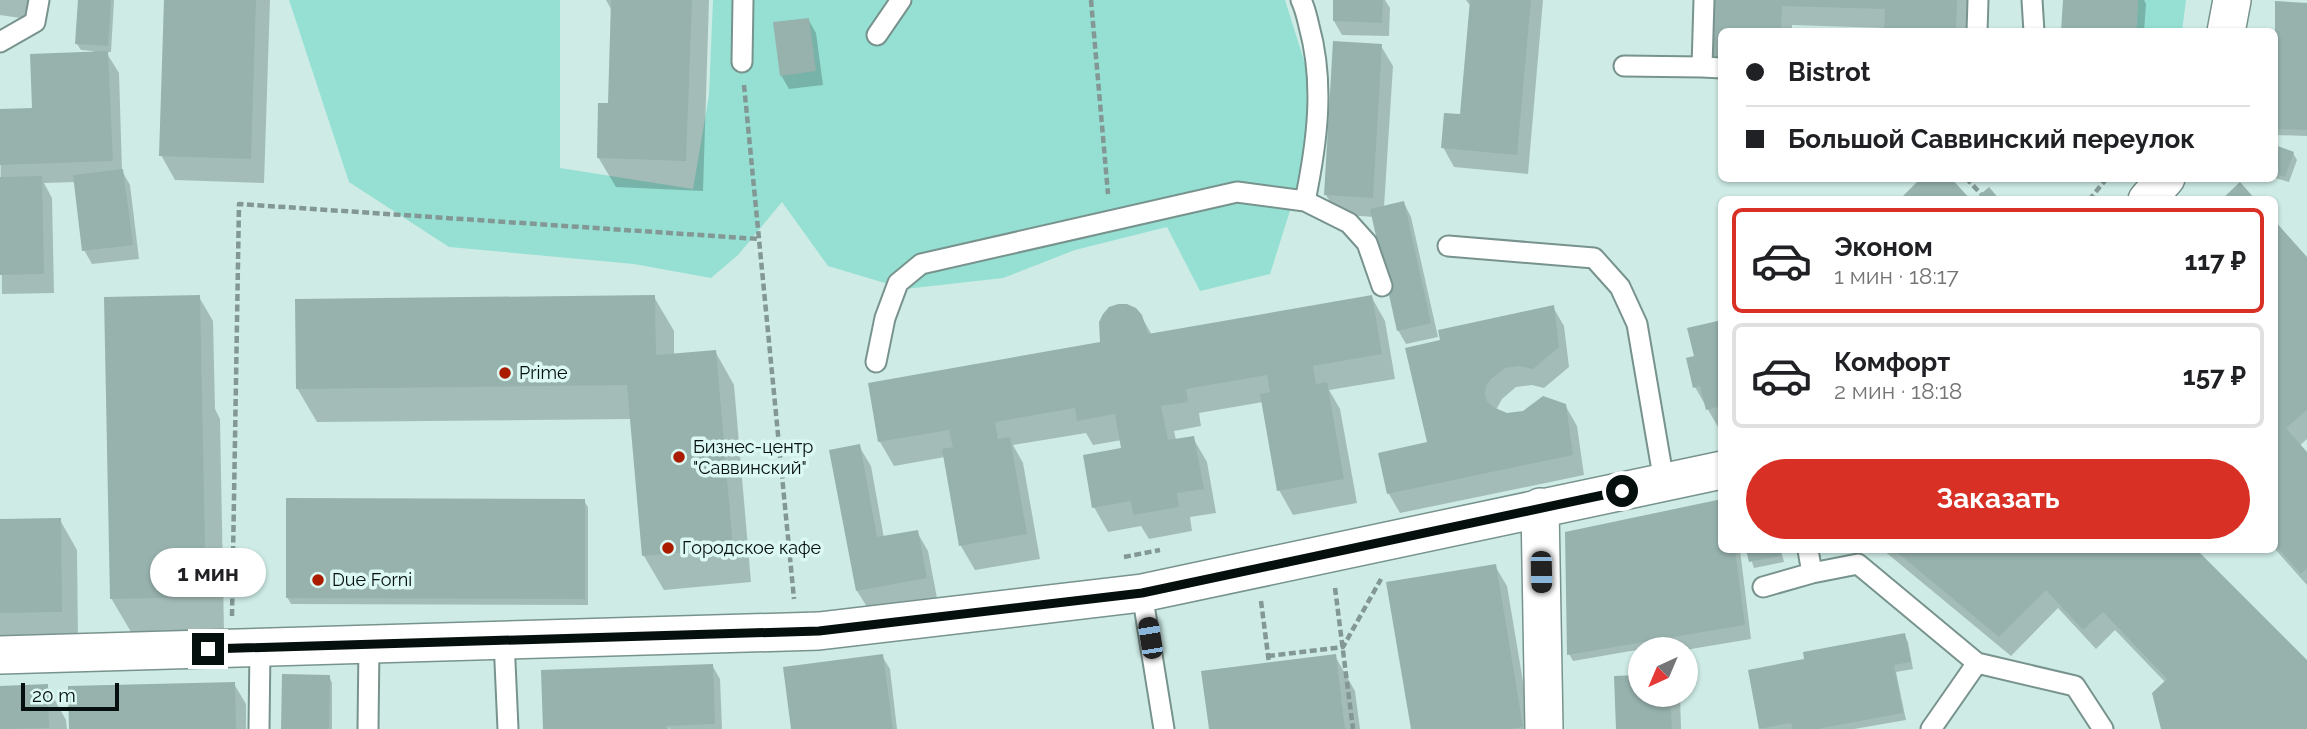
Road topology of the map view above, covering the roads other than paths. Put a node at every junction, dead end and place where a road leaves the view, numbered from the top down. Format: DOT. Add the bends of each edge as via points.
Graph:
graph roads {
  1 [pos="39,0"];
  2 [pos="743,0"];
  3 [pos="901,0"];
  4 [pos="1301,0"];
  5 [pos="1704,0"];
  6 [pos="1978,0"];
  7 [pos="2032,0"];
  8 [pos="2232,0"];
  9 [pos="1977,28"];
  10 [pos="2034,28"];
  11 [pos="2227,28"];
  12 [pos="877,35"];
  13 [pos="0,42"];
  14 [pos="742,62"];
  15 [pos="1624,66"];
  16 [pos="1712,68"];
  17 [pos="2163,182"];
  18 [pos="2150,196"];
  19 [pos="1306,201"];
  20 [pos="1448,246"];
  21 [pos="1382,286"];
  22 [pos="876,362"];
  23 [pos="1718,471"];
  24 [pos="1664,482"];
  25 [pos="1540,508"];
  26 [pos="1809,553"];
  27 [pos="1812,573"];
  28 [pos="1763,587"];
  29 [pos="1142,593"];
  30 [pos="503,640"];
  31 [pos="369,644"];
  32 [pos="260,647"];
  33 [pos="0,655"];
  34 [pos="1977,663"];
  35 [pos="259,729"];
  36 [pos="368,729"];
  37 [pos="508,729"];
  38 [pos="1164,729"];
  39 [pos="1544,729"];
  40 [pos="1931,729"];
  41 [pos="2103,729"];
  1 -- 13 [label="lane" via="35,22"];
  2 -- 14 [label="lane"];
  3 -- 12 [label="lane"];
  4 -- 19 [label="lane" via="1315,46 1319,111"];
  5 -- 16 [label="lane"];
  6 -- 9 [label="lane"];
  7 -- 10 [label="lane"];
  8 -- 11 [label="street"];
  15 -- 16 [label="lane"];
  17 -- 18 [label="street"];
  19 -- 21 [label="lane" via="1349,223 1367,243"];
  19 -- 22 [label="lane" via="1237,192 920,264 898,283"];
  20 -- 24 [label="lane" via="1594,258 1620,287 1637,324"];
  23 -- 24 [label="street"];
  24 -- 25 [label="street"];
  25 -- 29 [label="street"];
  25 -- 39 [label="street"];
  26 -- 27 [label="lane"];
  27 -- 28 [label="lane"];
  27 -- 34 [label="lane" via="1858,564"];
  29 -- 30 [label="street" via="819,631"];
  29 -- 38 [label="lane"];
  30 -- 31 [label="street"];
  30 -- 37 [label="lane"];
  31 -- 32 [label="street"];
  31 -- 36 [label="lane"];
  32 -- 33 [label="street"];
  32 -- 35 [label="lane"];
  34 -- 40 [label="lane"];
  34 -- 41 [label="lane" via="2075,687"];
}
